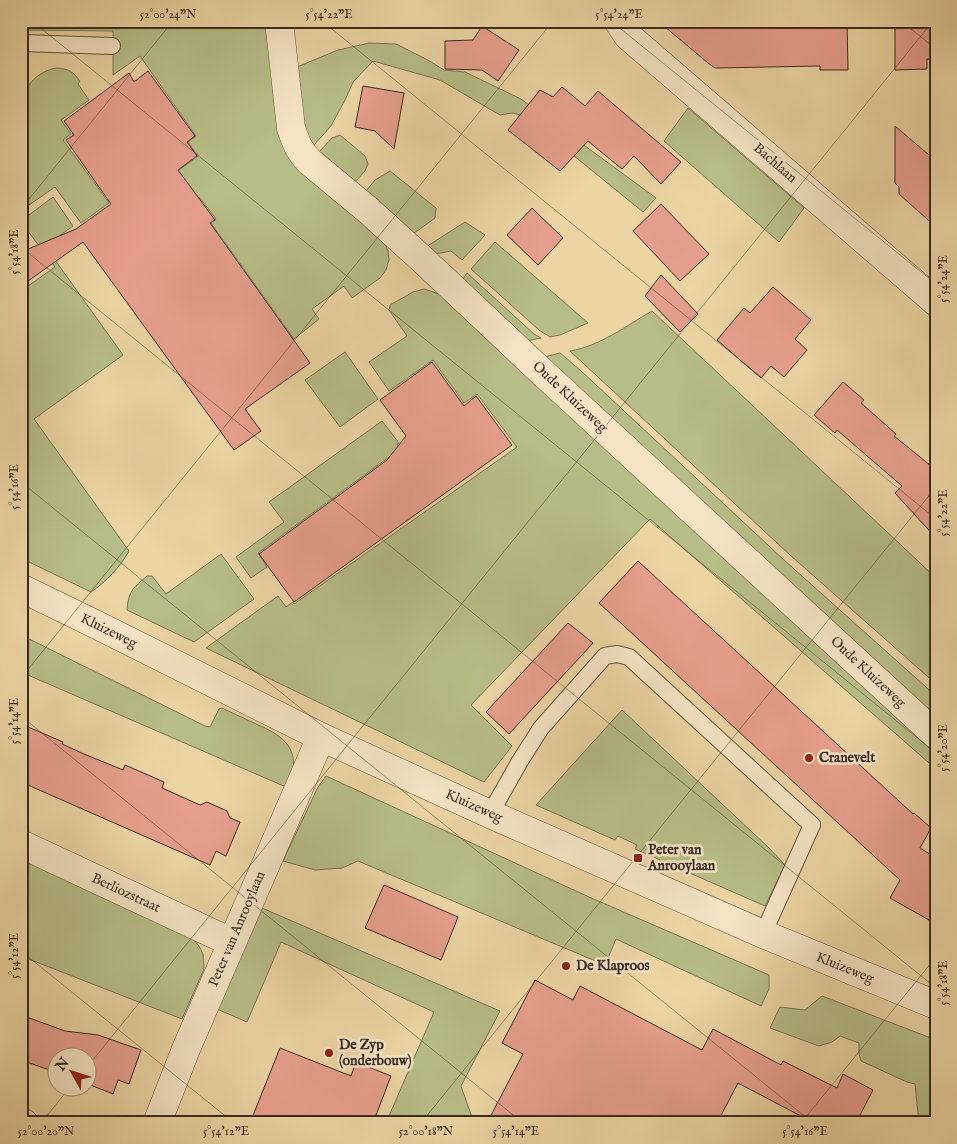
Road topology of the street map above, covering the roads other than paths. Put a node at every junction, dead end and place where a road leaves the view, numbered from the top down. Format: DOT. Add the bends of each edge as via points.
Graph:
graph roads {
  1 [pos="279,21"];
  2 [pos="618,21"];
  3 [pos="21,43"];
  4 [pos="112,46"];
  5 [pos="936,302"];
  6 [pos="21,588"];
  7 [pos="936,735"];
  8 [pos="321,736"];
  9 [pos="490,814"];
  10 [pos="21,844"];
  11 [pos="763,934"];
  12 [pos="231,942"];
  13 [pos="936,1005"];
  14 [pos="157,1123"];
  1 -- 7 [label="street, Oude Kluizeweg" via="291,128 301,153 368,210"];
  2 -- 5 [label="street, Bachlaan" via="628,36"];
  3 -- 4 [label="lane"];
  6 -- 8 [label="street, Kluizeweg"];
  8 -- 9 [label="street, Kluizeweg"];
  8 -- 12 [label="street, Peter van Anrooylaan"];
  9 -- 11 [label="street, Kluizeweg"];
  9 -- 11 [label="lane" via="541,728 605,656 630,657 812,825"];
  10 -- 12 [label="street, Berliozstraat"];
  11 -- 13 [label="street, Kluizeweg"];
  12 -- 14 [label="street, Peter van Anrooylaan"];
}
